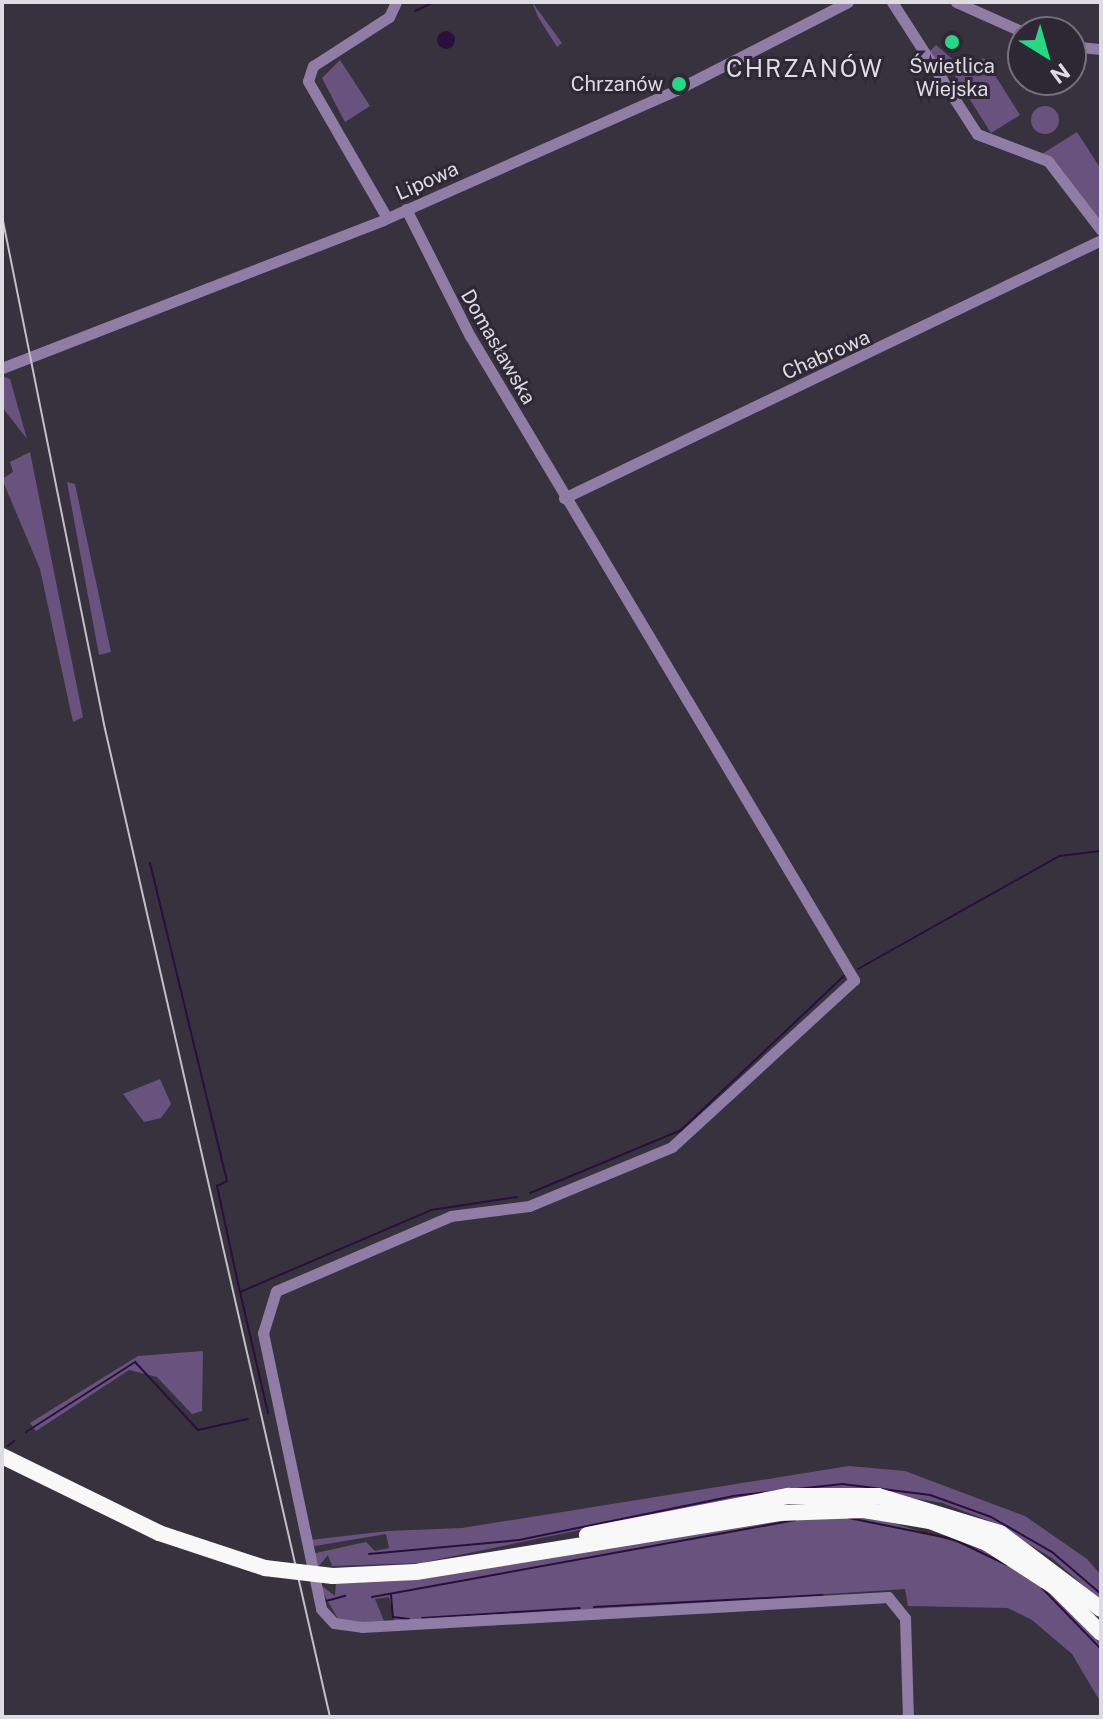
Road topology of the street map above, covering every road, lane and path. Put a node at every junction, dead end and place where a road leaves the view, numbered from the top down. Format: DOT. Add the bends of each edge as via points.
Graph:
graph roads {
  1 [pos="396,2"];
  2 [pos="848,2"];
  3 [pos="892,2"];
  4 [pos="956,2"];
  5 [pos="1007,25"];
  6 [pos="406,209"];
  7 [pos="387,218"];
  8 [pos="1101,230"];
  9 [pos="1101,240"];
  10 [pos="6,367"];
  11 [pos="564,498"];
  12 [pos="2,1456"];
  13 [pos="489,1559"];
  14 [pos="1101,1609"];
  15 [pos="1101,1633"];
  16 [pos="908,1717"];
  1 -- 7 [label="street" via="389,17 313,66 308,81"];
  2 -- 6 [label="street, Lipowa" via="672,92"];
  3 -- 8 [label="street" via="977,134 1048,161"];
  4 -- 5 [label="street"];
  6 -- 7 [label="street, Lipowa"];
  6 -- 11 [label="street, Domasławska"];
  7 -- 10 [label="street, Lipowa"];
  9 -- 11 [label="street, Chabrowa"];
  11 -- 16 [label="street, Domasławska" via="854,980 672,1147 529,1206 451,1216 276,1291 263,1333 316,1595 334,1623 362,1627 888,1597 905,1618"];
  12 -- 13 [label="highway, bridge" via="159,1533 265,1568 333,1576"];
  13 -- 14 [label="highway" via="719,1507 858,1494 923,1504 981,1524 1045,1560"];
  13 -- 15 [label="highway" via="779,1513 864,1510 930,1521 987,1543 1055,1587"];
}
